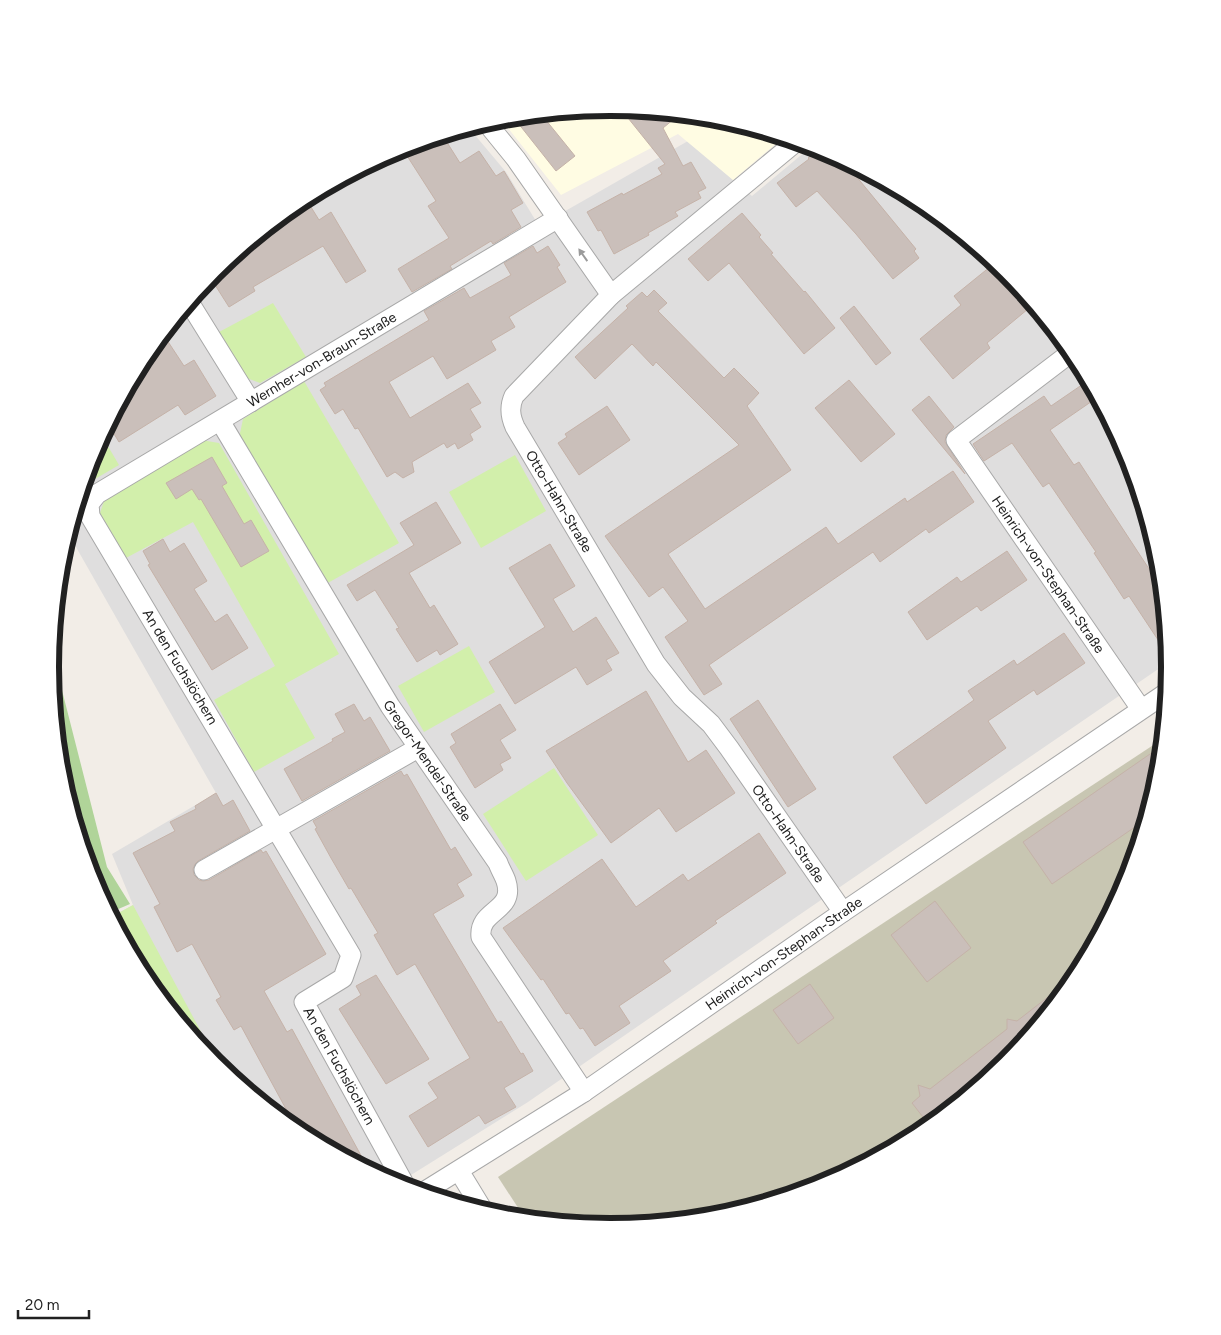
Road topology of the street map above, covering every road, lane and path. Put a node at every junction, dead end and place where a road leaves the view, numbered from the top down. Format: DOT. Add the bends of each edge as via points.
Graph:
graph roads {
  1 [pos="492,129"];
  2 [pos="792,146"];
  3 [pos="558,218"];
  4 [pos="611,295"];
  5 [pos="193,308"];
  6 [pos="1066,357"];
  7 [pos="250,402"];
  8 [pos="220,421"];
  9 [pos="89,504"];
  10 [pos="1161,696"];
  11 [pos="1141,709"];
  12 [pos="418,748"];
  13 [pos="276,828"];
  14 [pos="204,870"];
  15 [pos="843,912"];
  16 [pos="584,1092"];
  17 [pos="459,1171"];
  18 [pos="402,1178"];
  19 [pos="429,1189"];
  20 [pos="478,1203"];
  1 -- 3 [label="street"];
  2 -- 4 [label="street, Otto-Hahn-Straße"];
  4 -- 3 [label="street, one-way"];
  3 -- 7 [label="street, Wernher-von-Braun-Straße"];
  4 -- 15 [label="street, Otto-Hahn-Straße" via="514,396 511,418 656,664 730,748"];
  5 -- 7 [label="street"];
  6 -- 11 [label="street, Heinrich-von-Stephan-Straße" via="956,440"];
  7 -- 8 [label="street, Wernher-von-Braun-Straße"];
  8 -- 9 [label="street, Wernher-von-Braun-Straße" via="97,494"];
  8 -- 12 [label="street, Gregor-Mendel-Straße"];
  9 -- 13 [label="street, An den Fuchslöchern" via="90,516"];
  10 -- 11 [label="street, Heinrich-von-Stephan-Straße"];
  11 -- 15 [label="street, Heinrich-von-Stephan-Straße"];
  12 -- 13 [label="street"];
  12 -- 16 [label="street, Gregor-Mendel-Straße" via="498,863 506,880 506,903 486,918 480,927 481,936"];
  13 -- 14 [label="street"];
  13 -- 18 [label="street, An den Fuchslöchern" via="352,955 343,978 304,1002"];
  15 -- 16 [label="street, Heinrich-von-Stephan-Straße"];
  16 -- 17 [label="street, Heinrich-von-Stephan-Straße"];
  17 -- 19 [label="street, Heinrich-von-Stephan-Straße"];
  17 -- 20 [label="street"];
}
